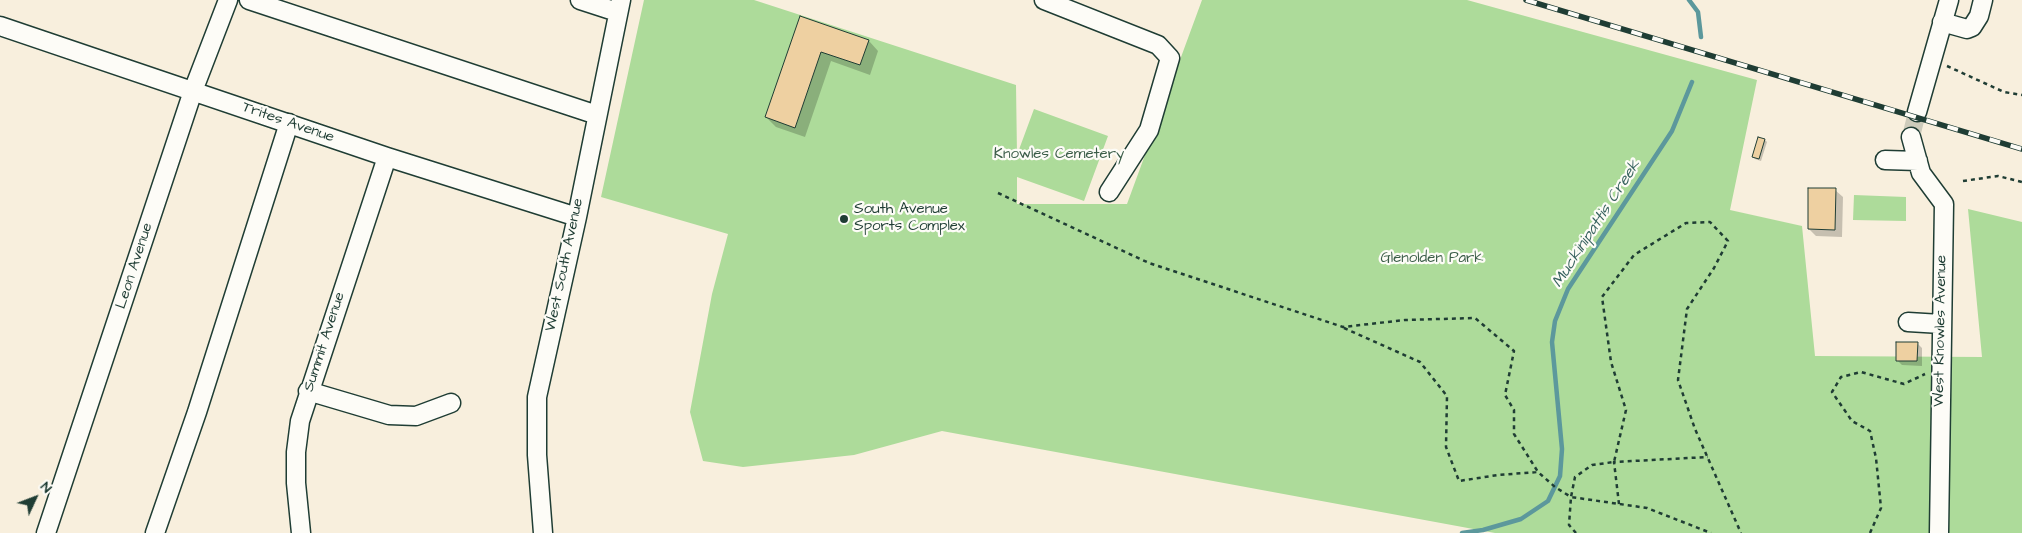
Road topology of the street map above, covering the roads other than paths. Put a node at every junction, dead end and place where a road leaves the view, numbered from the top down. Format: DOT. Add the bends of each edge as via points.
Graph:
graph roads {
  1 [pos="228,0"];
  2 [pos="249,0"];
  3 [pos="580,0"];
  4 [pos="1044,0"];
  5 [pos="1948,0"];
  6 [pos="1983,0"];
  7 [pos="619,6"];
  8 [pos="1942,22"];
  9 [pos="0,26"];
  10 [pos="193,91"];
  11 [pos="1917,112"];
  12 [pos="596,115"];
  13 [pos="288,124"];
  14 [pos="1911,137"];
  15 [pos="387,157"];
  16 [pos="1885,160"];
  17 [pos="1918,161"];
  18 [pos="1109,192"];
  19 [pos="577,217"];
  20 [pos="1908,322"];
  21 [pos="1941,324"];
  22 [pos="308,391"];
  23 [pos="451,403"];
  24 [pos="46,533"];
  25 [pos="154,533"];
  26 [pos="301,533"];
  27 [pos="543,533"];
  28 [pos="1938,533"];
  1 -- 10 [label="street, Leon Avenue"];
  2 -- 12 [label="street"];
  3 -- 7 [label="street"];
  4 -- 18 [label="street" via="1156,44 1170,58 1149,130"];
  5 -- 8 [label="street"];
  6 -- 8 [label="street" via="1979,16 1968,29"];
  7 -- 12 [label="street, West South Avenue"];
  8 -- 11 [label="street"];
  9 -- 10 [label="street, Trites Avenue"];
  10 -- 13 [label="street, Trites Avenue"];
  10 -- 24 [label="street, Leon Avenue"];
  12 -- 19 [label="street, West South Avenue"];
  13 -- 15 [label="street, Trites Avenue"];
  13 -- 25 [label="street" via="197,412"];
  14 -- 17 [label="street, West Knowles Avenue"];
  15 -- 19 [label="street, Trites Avenue"];
  15 -- 22 [label="street, Summit Avenue"];
  16 -- 17 [label="street"];
  17 -- 21 [label="street, West Knowles Avenue" via="1921,173 1944,204"];
  19 -- 27 [label="street, West South Avenue" via="537,397 537,455"];
  20 -- 21 [label="street"];
  21 -- 28 [label="street, West Knowles Avenue"];
  22 -- 23 [label="street" via="388,415 416,416"];
  22 -- 26 [label="street, Summit Avenue" via="296,452"];
}
